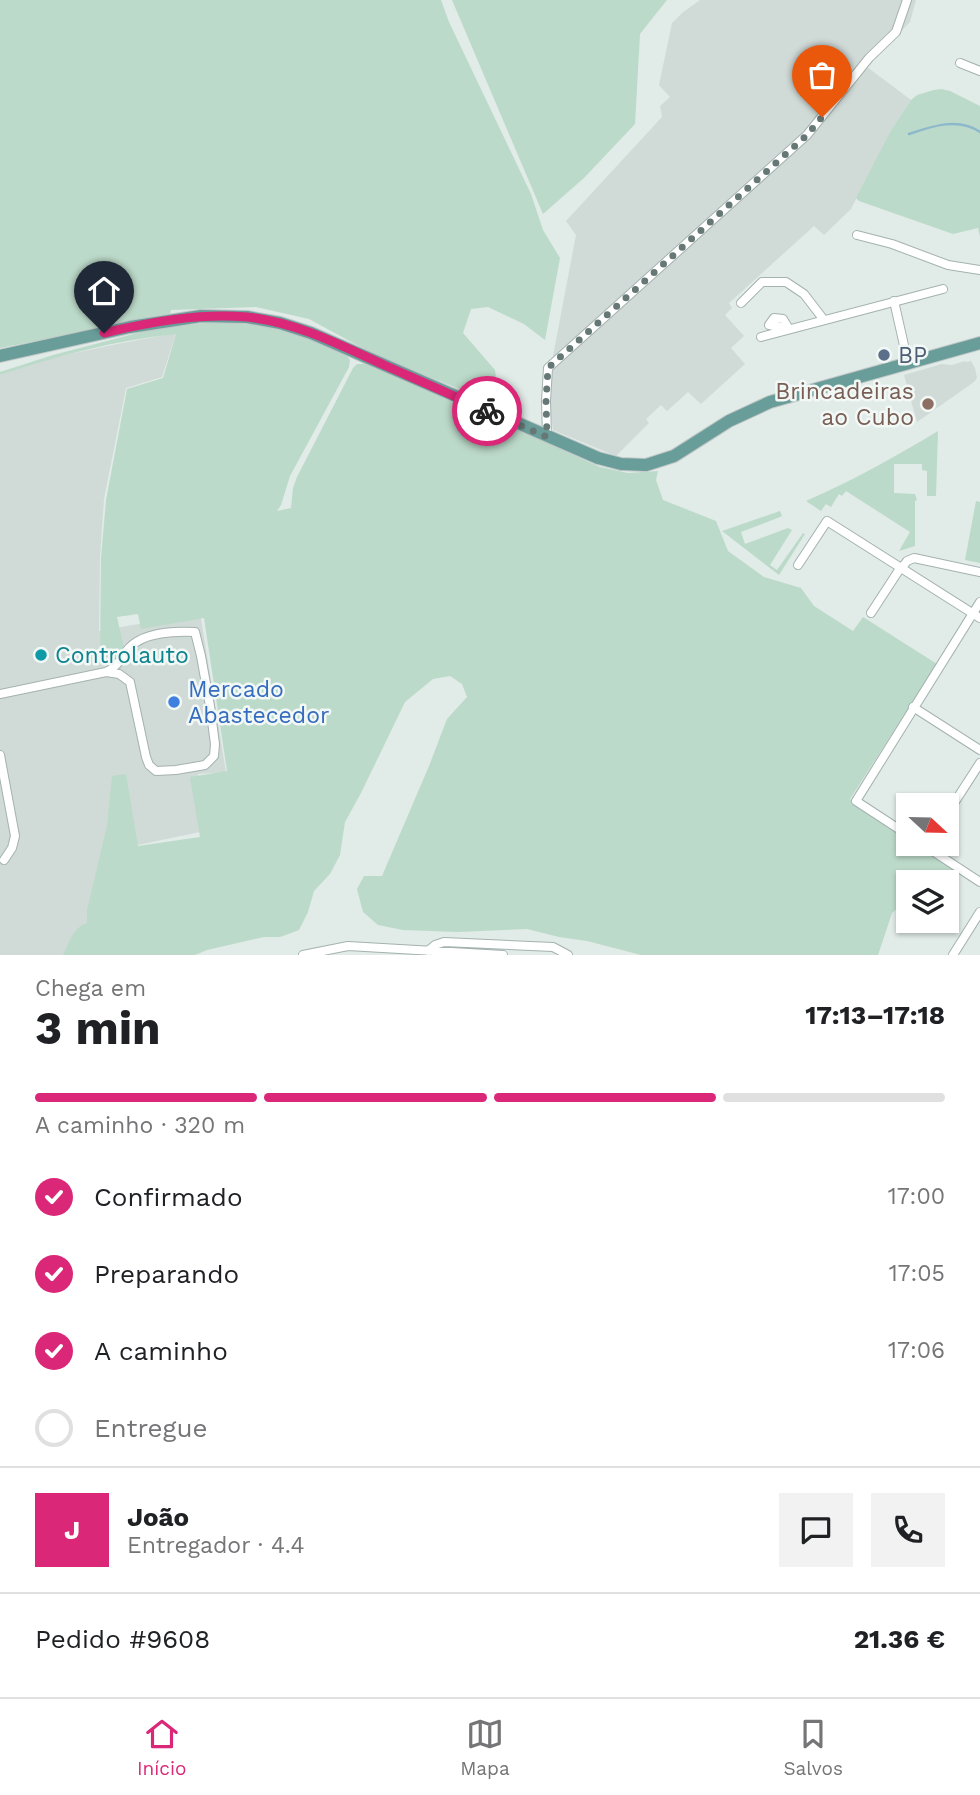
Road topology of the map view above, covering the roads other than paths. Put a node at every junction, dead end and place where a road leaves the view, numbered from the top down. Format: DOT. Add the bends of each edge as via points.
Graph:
graph roads {
  1 [pos="907,0"];
  2 [pos="960,64"];
  3 [pos="980,71"];
  4 [pos="857,235"];
  5 [pos="980,270"];
  6 [pos="943,289"];
  7 [pos="894,301"];
  8 [pos="741,303"];
  9 [pos="824,320"];
  10 [pos="761,337"];
  11 [pos="980,343"];
  12 [pos="0,356"];
  13 [pos="908,363"];
  14 [pos="547,437"];
  15 [pos="798,565"];
  16 [pos="901,568"];
  17 [pos="980,572"];
  18 [pos="980,602"];
  19 [pos="871,613"];
  20 [pos="976,616"];
  21 [pos="106,673"];
  22 [pos="0,694"];
  23 [pos="914,707"];
  24 [pos="980,750"];
  25 [pos="0,755"];
  26 [pos="980,763"];
  27 [pos="959,795"];
  28 [pos="896,827"];
  29 [pos="942,856"];
  30 [pos="4,860"];
  31 [pos="980,882"];
  32 [pos="978,917"];
  33 [pos="428,951"];
  34 [pos="303,955"];
  35 [pos="503,955"];
  36 [pos="568,955"];
  37 [pos="953,955"];
  1 -- 14 [label="street" via="896,32 807,135 548,368"];
  2 -- 3 [label="street"];
  4 -- 5 [label="street" via="948,265"];
  6 -- 7 [label="street"];
  7 -- 9 [label="street"];
  7 -- 13 [label="street"];
  8 -- 9 [label="street" via="762,282 786,282 804,294"];
  9 -- 10 [label="street"];
  11 -- 13 [label="main road"];
  12 -- 14 [label="main road" via="130,327 201,316 247,317 311,332"];
  13 -- 14 [label="main road" via="770,402 729,421 674,456 646,465 598,458"];
  15 -- 16 [label="street" via="827,521"];
  16 -- 17 [label="street" via="915,558"];
  16 -- 19 [label="street"];
  16 -- 20 [label="street"];
  18 -- 20 [label="street"];
  20 -- 23 [label="street"];
  21 -- 21 [label="street" via="119,674 130,682 146,757 156,771 205,765 214,755 210,706 195,632 138,641"];
  21 -- 22 [label="street"];
  23 -- 24 [label="street"];
  23 -- 28 [label="street" via="856,801"];
  25 -- 30 [label="street" via="15,836"];
  26 -- 27 [label="street"];
  29 -- 31 [label="street"];
  32 -- 37 [label="street"];
  33 -- 34 [label="street" via="348,946"];
  33 -- 35 [label="street"];
  33 -- 36 [label="street" via="444,942 553,947"];
}
